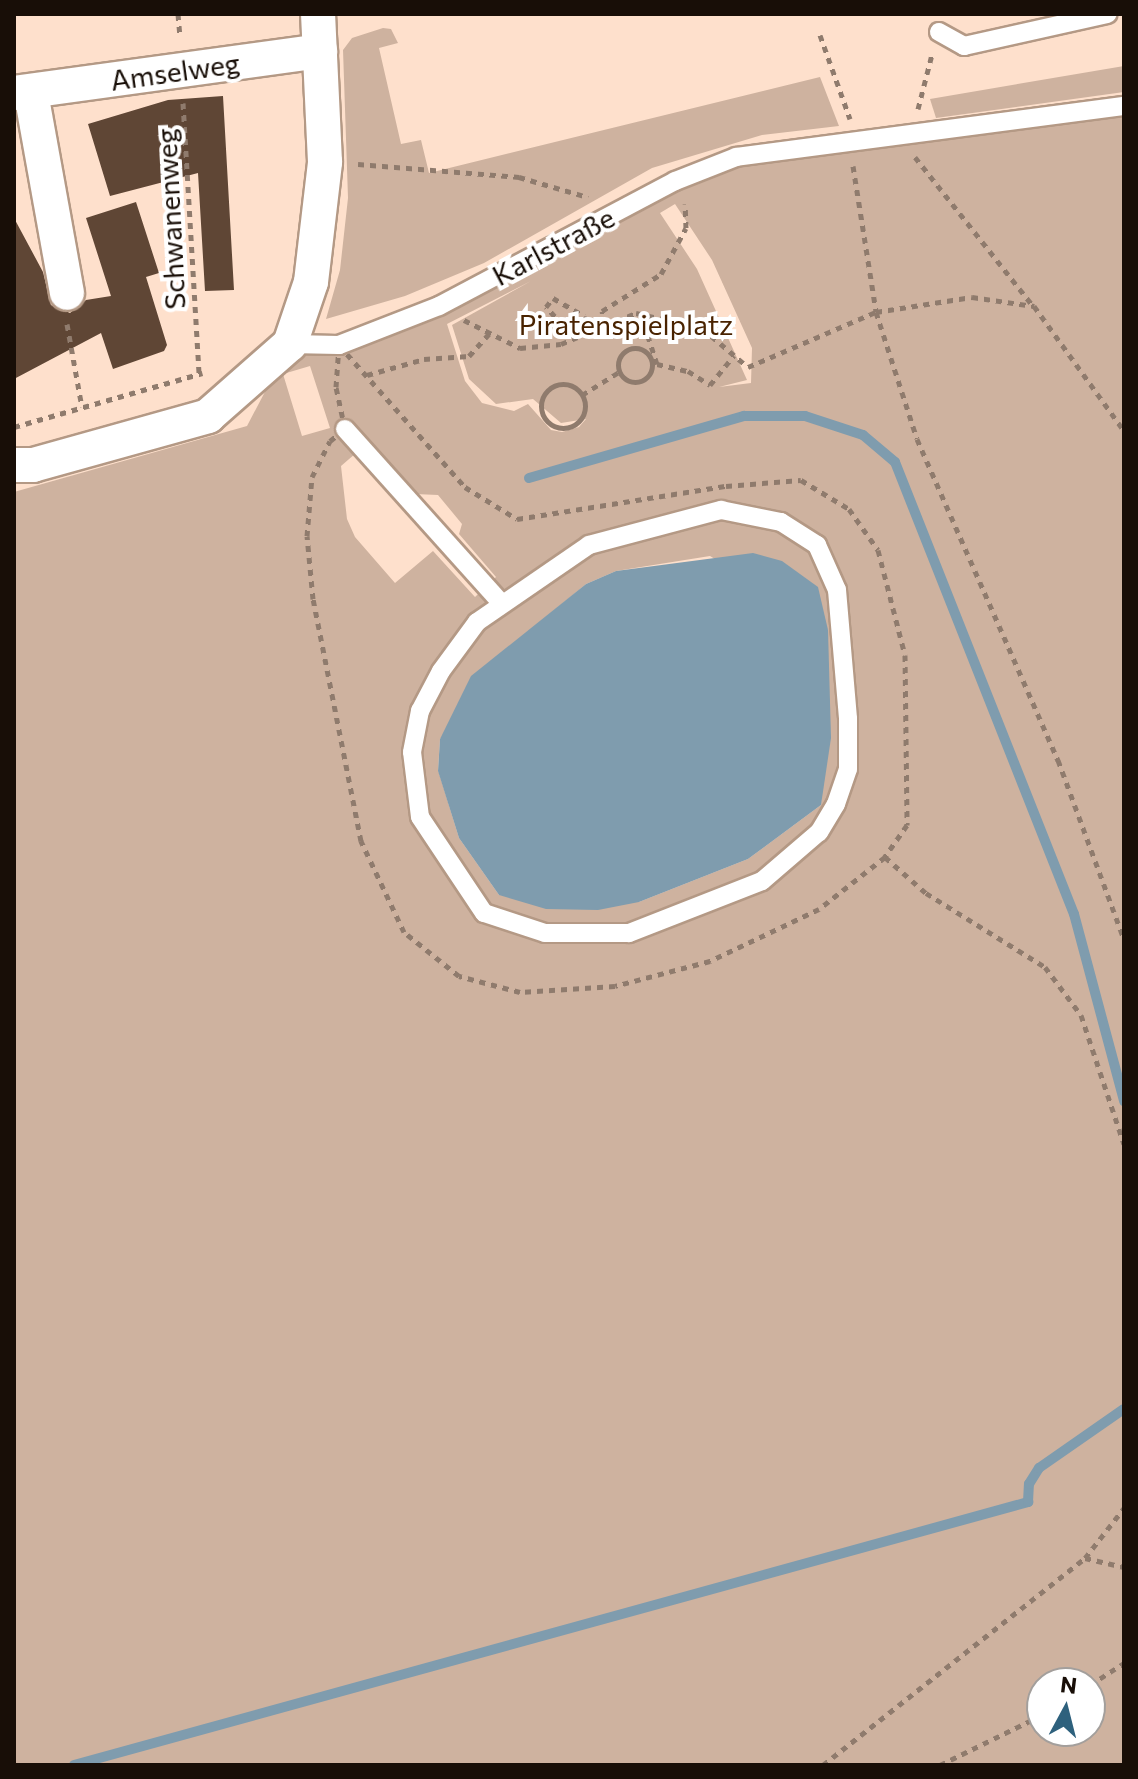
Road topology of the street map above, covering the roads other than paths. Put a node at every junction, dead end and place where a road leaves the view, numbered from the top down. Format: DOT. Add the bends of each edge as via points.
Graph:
graph roads {
  1 [pos="318,14"];
  2 [pos="1107,14"];
  3 [pos="939,32"];
  4 [pos="320,51"];
  5 [pos="22,93"];
  6 [pos="1124,106"];
  7 [pos="67,293"];
  8 [pos="290,344"];
  9 [pos="345,429"];
  10 [pos="14,465"];
  11 [pos="502,604"];
  1 -- 4 [label="street"];
  2 -- 3 [label="lane" via="964,46"];
  4 -- 5 [label="street, Amselweg"];
  4 -- 8 [label="street" via="325,162 311,282"];
  5 -- 7 [label="street, Amselweg"];
  6 -- 8 [label="lane, Karlstraße" via="736,157 675,181 439,306 339,345"];
  8 -- 10 [label="street" via="208,416 33,465"];
  9 -- 11 [label="lane"];
  11 -- 11 [label="lane" via="477,622 441,671 420,711 412,752 420,817 484,913 545,933 629,933 762,881 819,832 848,769 848,719 837,590 817,545 781,522 721,510 589,545"];
}
